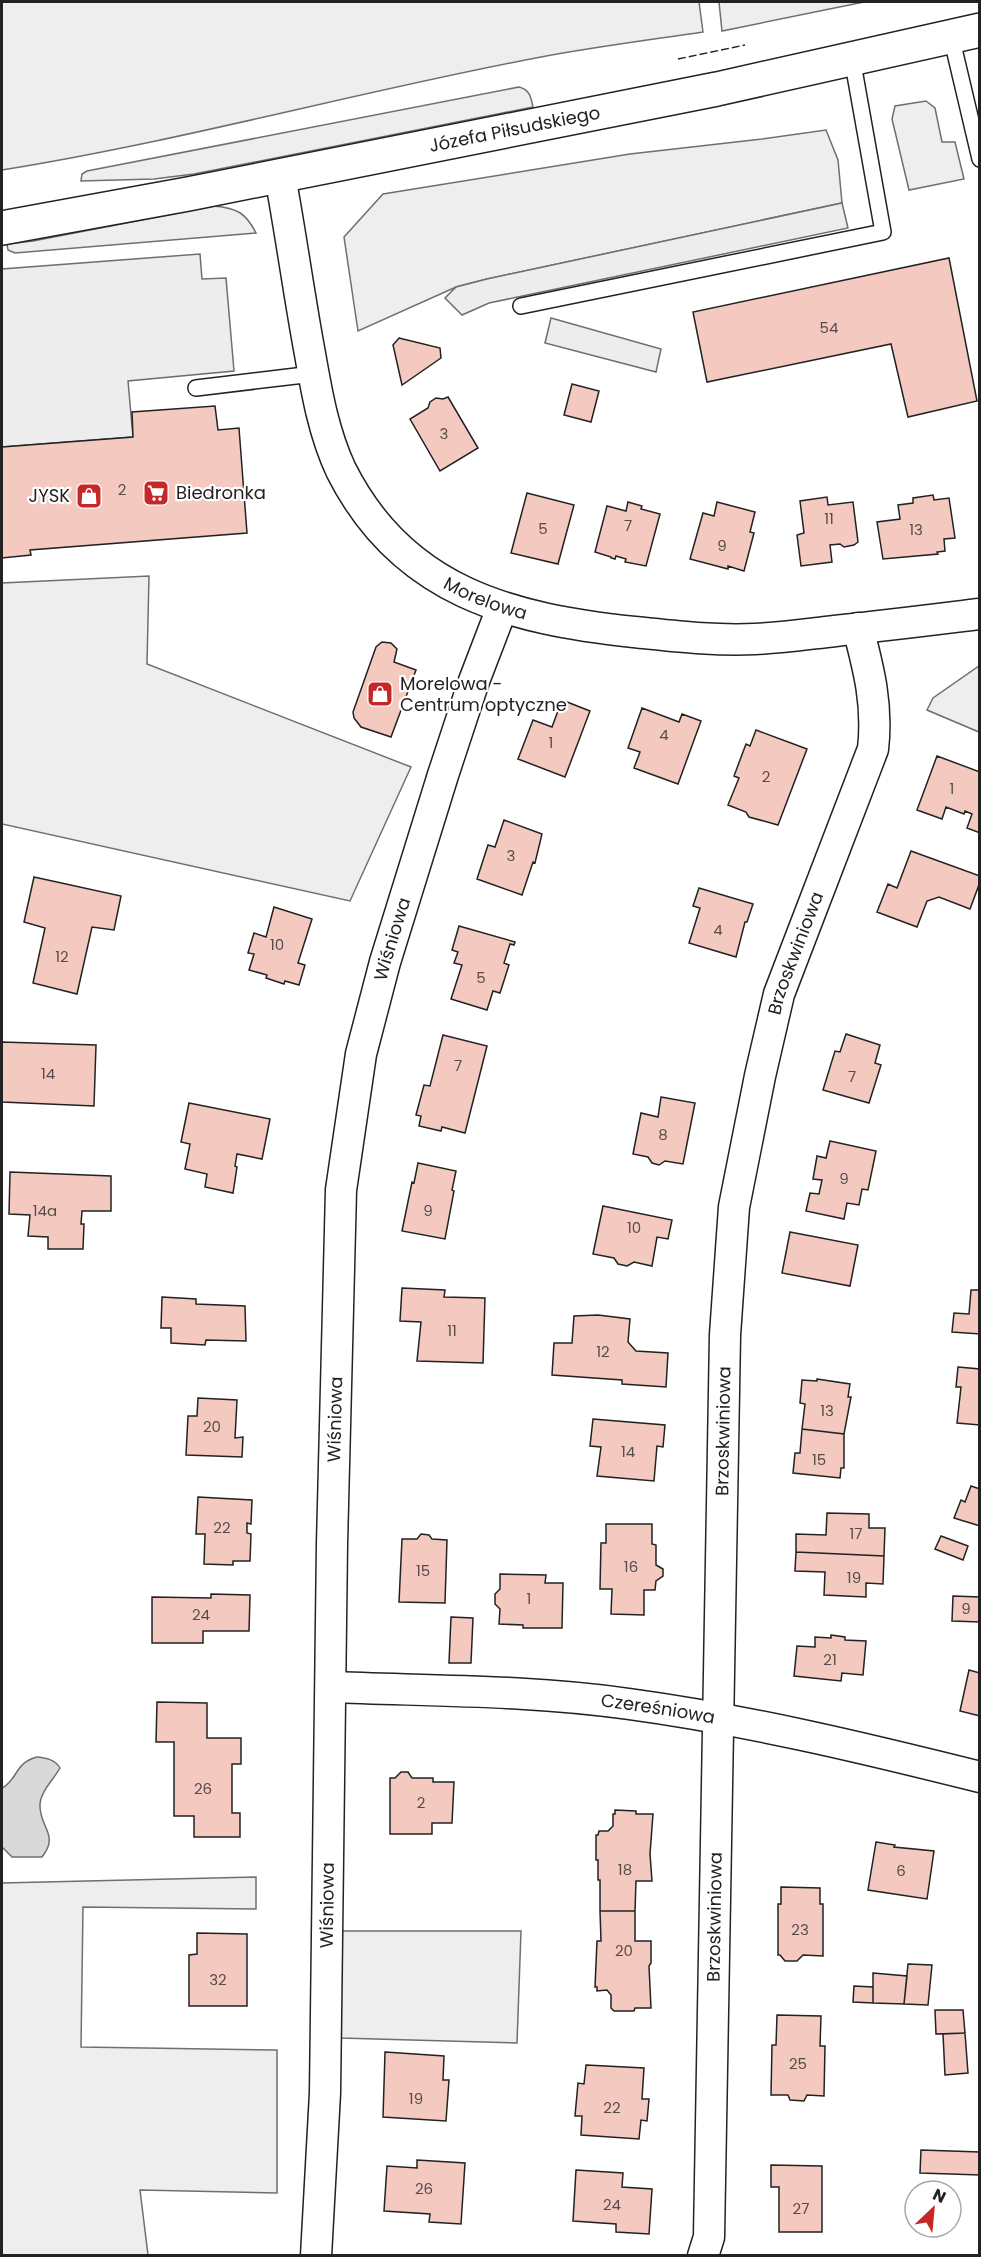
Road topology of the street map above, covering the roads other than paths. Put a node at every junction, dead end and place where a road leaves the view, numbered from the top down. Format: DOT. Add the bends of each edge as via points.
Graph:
graph roads {
  1 [pos="965,33"];
  2 [pos="852,58"];
  3 [pos="980,159"];
  4 [pos="280,176"];
  5 [pos="2,216"];
  6 [pos="48,220"];
  7 [pos="2,228"];
  8 [pos="521,306"];
  9 [pos="313,374"];
  10 [pos="196,388"];
  11 [pos="502,608"];
  12 [pos="980,614"];
  13 [pos="858,628"];
  14 [pos="331,1687"];
  15 [pos="717,1717"];
  16 [pos="980,1777"];
  17 [pos="316,2256"];
  18 [pos="703,2256"];
  1 -- 2 [label="street, Józefa Piłsudskiego"];
  1 -- 3 [label="lane"];
  2 -- 4 [label="street, Józefa Piłsudskiego" via="717,89"];
  2 -- 8 [label="lane" via="883,232"];
  4 -- 6 [label="street, Józefa Piłsudskiego"];
  4 -- 9 [label="street, Morelowa"];
  5 -- 6 [label="street, Józefa Piłsudskiego"];
  6 -- 7 [label="street, Józefa Piłsudskiego"];
  9 -- 10 [label="lane"];
  9 -- 11 [label="street, Morelowa" via="332,449 342,472 376,523 422,568"];
  11 -- 13 [label="street, Morelowa" via="562,622 710,639 757,639"];
  11 -- 14 [label="street, Wiśniowa" via="474,681 385,962 361,1054 351,1112 341,1190"];
  12 -- 13 [label="street, Morelowa"];
  13 -- 15 [label="street, Brzoskwiniowa" via="873,688 873,749 779,994 734,1207 725,1335"];
  14 -- 15 [label="street, Czereśniowa" via="542,1695"];
  14 -- 17 [label="street, Wiśniowa" via="325,2093"];
  15 -- 16 [label="street, Czereśniowa"];
  15 -- 18 [label="street, Brzoskwiniowa" via="709,2236"];
}
